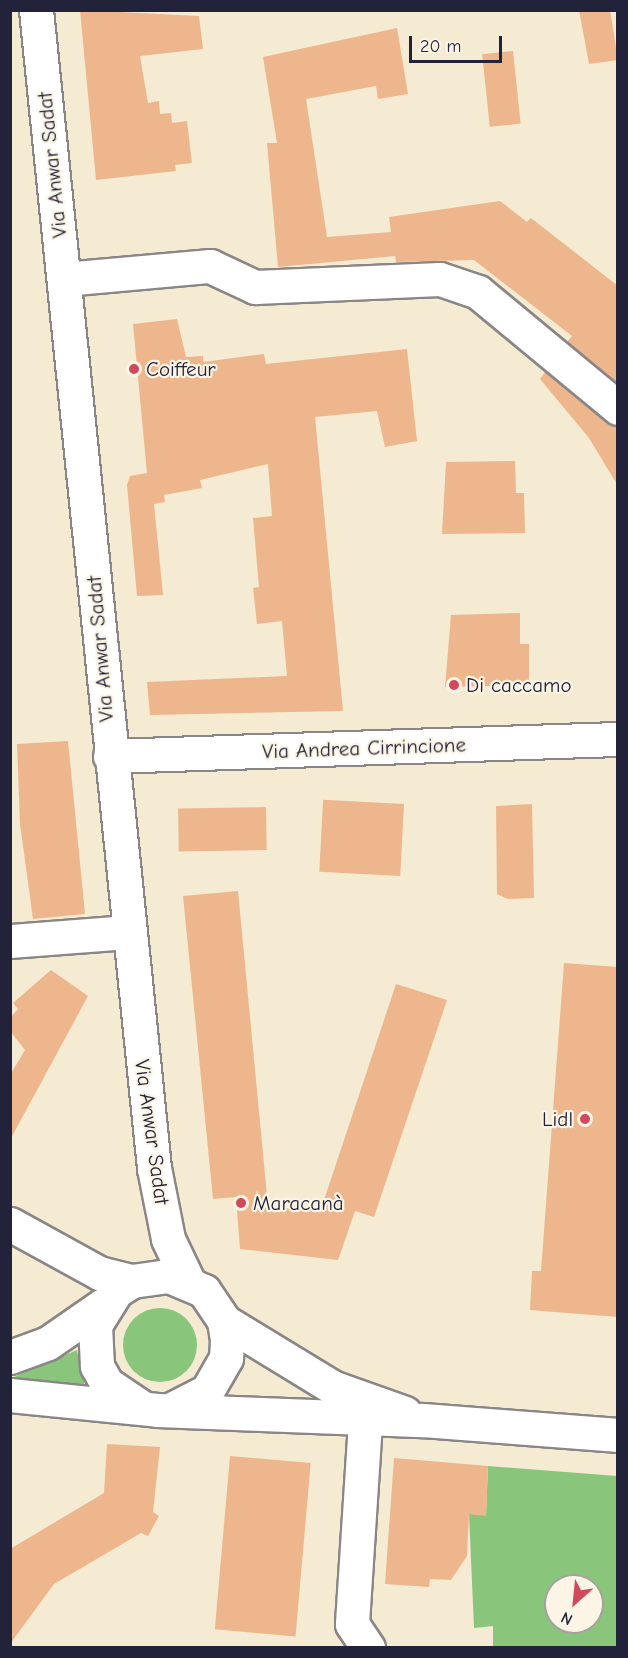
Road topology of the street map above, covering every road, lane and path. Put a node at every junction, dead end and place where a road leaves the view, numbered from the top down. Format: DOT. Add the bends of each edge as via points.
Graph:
graph roads {
  1 [pos="36,10"];
  2 [pos="64,279"];
  3 [pos="618,408"];
  4 [pos="618,739"];
  5 [pos="110,756"];
  6 [pos="128,932"];
  7 [pos="10,941"];
  8 [pos="10,1224"];
  9 [pos="132,1281"];
  10 [pos="188,1281"];
  11 [pos="103,1305"];
  12 [pos="224,1321"];
  13 [pos="10,1358"];
  14 [pos="10,1395"];
  15 [pos="158,1408"];
  16 [pos="423,1420"];
  17 [pos="365,1422"];
  18 [pos="618,1435"];
  19 [pos="368,1647"];
  1 -- 2 [label="street, Via Anwar Sadat"];
  2 -- 3 [label="street" via="210,266 255,287 440,279 478,292"];
  2 -- 5 [label="street, Via Anwar Sadat"];
  4 -- 5 [label="street, Via Andrea Cirrincione"];
  5 -- 6 [label="street, Via Anwar Sadat"];
  6 -- 7 [label="street"];
  6 -- 10 [label="street, Via Anwar Sadat" via="159,1196 168,1239"];
  8 -- 9 [label="street" via="99,1273"];
  9 -- 10 [label="street" via="170,1276"];
  9 -- 11 [label="street"];
  10 -- 12 [label="street" via="204,1291"];
  11 -- 13 [label="street" via="48,1343"];
  11 -- 15 [label="street" via="92,1346 97,1366 123,1398"];
  12 -- 15 [label="street" via="226,1359 218,1376 191,1402"];
  12 -- 16 [label="street" via="332,1387"];
  14 -- 15 [label="street"];
  15 -- 17 [label="street"];
  16 -- 17 [label="street"];
  16 -- 18 [label="street"];
  17 -- 19 [label="street" via="352,1624"];
}
